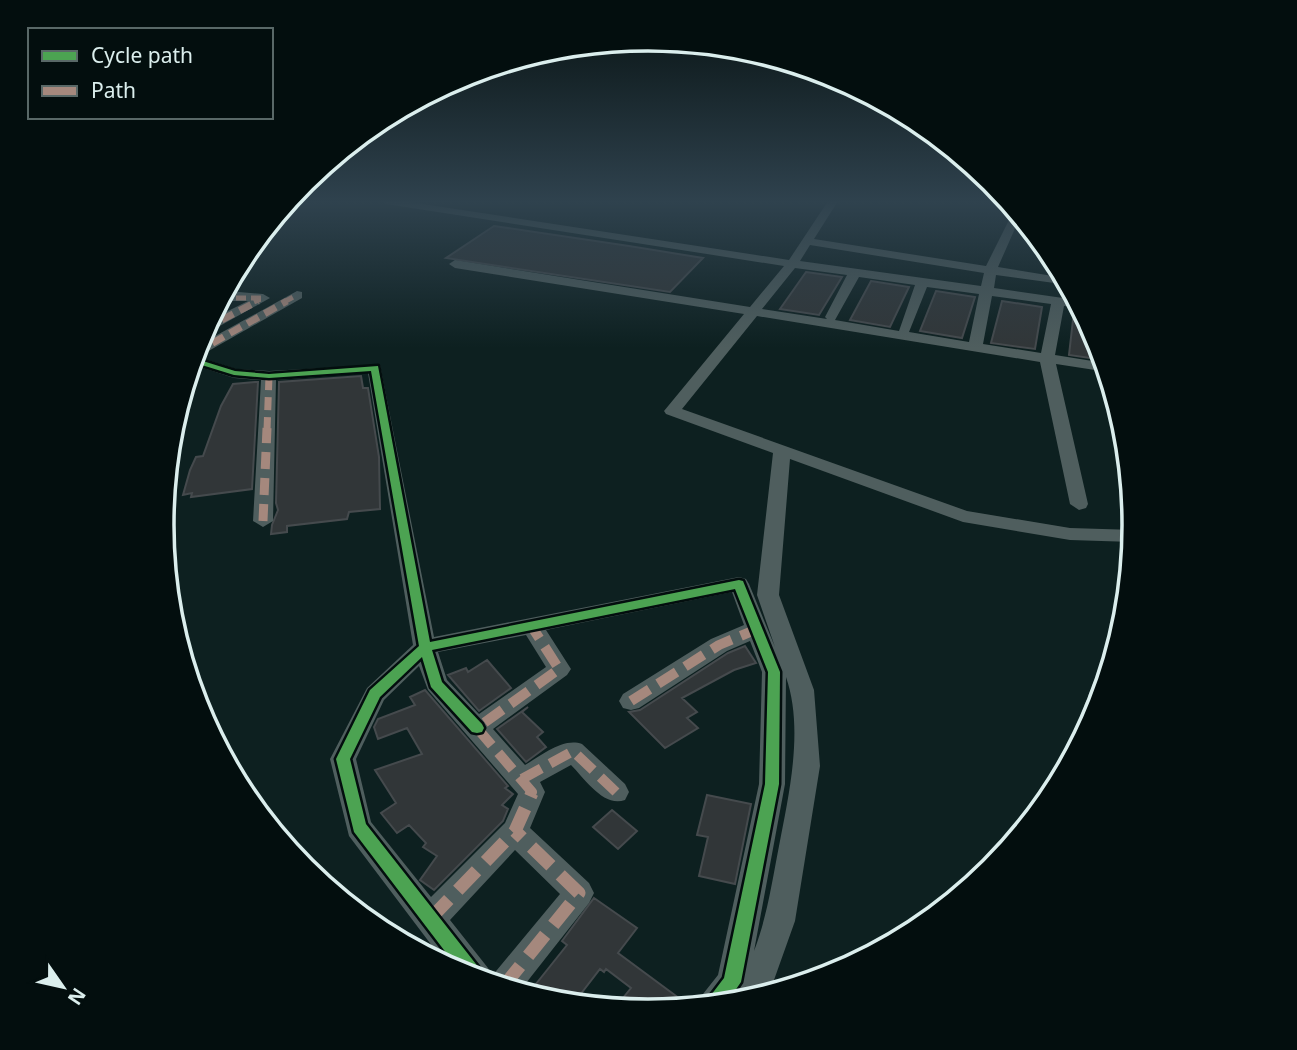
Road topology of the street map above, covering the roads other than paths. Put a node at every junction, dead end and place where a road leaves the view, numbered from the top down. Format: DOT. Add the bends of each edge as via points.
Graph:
graph roads {
  1 [pos="702,250"];
  2 [pos="800,250"];
  3 [pos="865,250"];
  4 [pos="1000,250"];
  5 [pos="455,264"];
  6 [pos="792,264"];
  7 [pos="991,269"];
  8 [pos="855,272"];
  9 [pos="1054,280"];
  10 [pos="922,282"];
  11 [pos="987,291"];
  12 [pos="297,295"];
  13 [pos="233,297"];
  14 [pos="1058,301"];
  15 [pos="1067,302"];
  16 [pos="752,313"];
  17 [pos="832,317"];
  18 [pos="221,320"];
  19 [pos="218,326"];
  20 [pos="238,328"];
  21 [pos="905,329"];
  22 [pos="210,344"];
  23 [pos="975,348"];
  24 [pos="1047,359"];
  25 [pos="203,363"];
  26 [pos="1095,366"];
  27 [pos="269,376"];
  28 [pos="782,451"];
  29 [pos="1079,504"];
  30 [pos="263,521"];
  31 [pos="1123,536"];
  32 [pos="532,627"];
  33 [pos="757,629"];
  34 [pos="425,647"];
  35 [pos="631,701"];
  36 [pos="477,728"];
  37 [pos="522,779"];
  38 [pos="616,792"];
  39 [pos="515,831"];
  40 [pos="430,919"];
  41 [pos="463,961"];
  42 [pos="510,978"];
  43 [pos="756,987"];
  44 [pos="723,993"];
  1 -- 6 [label="street"];
  2 -- 6 [label="street"];
  3 -- 7 [label="street"];
  4 -- 7 [label="street"];
  5 -- 16 [label="street"];
  6 -- 8 [label="street"];
  6 -- 16 [label="street"];
  7 -- 9 [label="street"];
  7 -- 11 [label="street"];
  8 -- 10 [label="street"];
  8 -- 17 [label="street"];
  10 -- 11 [label="street"];
  10 -- 21 [label="street"];
  11 -- 14 [label="street"];
  11 -- 23 [label="street"];
  12 -- 20 [label="street"];
  13 -- 18 [label="street" via="264,298"];
  14 -- 15 [label="street"];
  14 -- 24 [label="street"];
  16 -- 23 [label="street"];
  16 -- 28 [label="street" via="672,411"];
  19 -- 20 [label="street"];
  20 -- 22 [label="street"];
  23 -- 24 [label="street"];
  24 -- 26 [label="street"];
  24 -- 29 [label="street"];
  25 -- 27 [label="street" via="234,373"];
  27 -- 30 [label="street"];
  27 -- 34 [label="street" via="375,368"];
  28 -- 31 [label="street" via="963,516 1070,534"];
  28 -- 43 [label="street" via="768,595 802,690 807,766 780,921"];
  32 -- 33 [label="street" via="739,583"];
  32 -- 34 [label="street"];
  32 -- 36 [label="street" via="559,669"];
  33 -- 35 [label="street" via="719,645"];
  33 -- 44 [label="street" via="774,672 772,784 732,982"];
  34 -- 36 [label="street" via="436,684"];
  34 -- 40 [label="street" via="375,694 343,759 359,827"];
  36 -- 37 [label="street"];
  37 -- 38 [label="street" via="573,751"];
  37 -- 39 [label="street" via="533,792"];
  39 -- 40 [label="street"];
  39 -- 42 [label="street" via="579,893"];
  40 -- 41 [label="street"];
}
